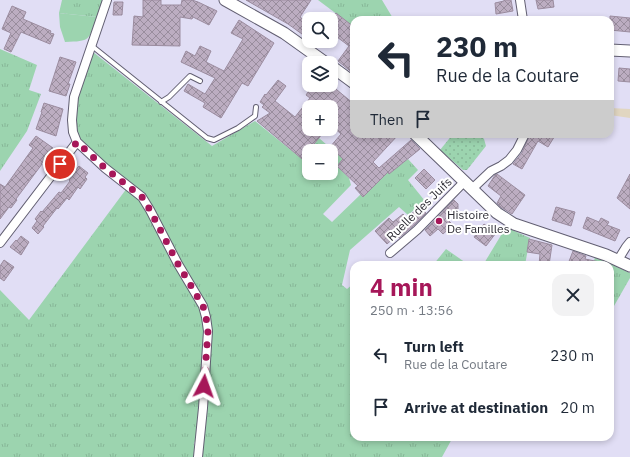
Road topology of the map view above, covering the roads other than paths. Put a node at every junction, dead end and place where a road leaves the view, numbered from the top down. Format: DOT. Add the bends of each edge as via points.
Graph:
graph roads {
  1 [pos="107,0"];
  2 [pos="225,0"];
  3 [pos="520,0"];
  4 [pos="522,16"];
  5 [pos="92,46"];
  6 [pos="614,50"];
  7 [pos="630,51"];
  8 [pos="316,56"];
  9 [pos="338,71"];
  10 [pos="350,80"];
  11 [pos="200,81"];
  12 [pos="161,102"];
  13 [pos="256,107"];
  14 [pos="419,138"];
  15 [pos="522,138"];
  16 [pos="77,142"];
  17 [pos="468,186"];
  18 [pos="630,242"];
  19 [pos="0,243"];
  20 [pos="390,252"];
  21 [pos="618,260"];
  22 [pos="630,266"];
  23 [pos="198,457"];
  1 -- 5 [label="street"];
  2 -- 8 [label="street" via="284,33"];
  3 -- 4 [label="street"];
  5 -- 12 [label="lane"];
  5 -- 16 [label="street" via="74,97 72,120"];
  6 -- 7 [label="street"];
  9 -- 10 [label="street"];
  11 -- 12 [label="lane" via="190,76"];
  12 -- 13 [label="lane" via="207,138 214,140 255,116"];
  14 -- 17 [label="street"];
  15 -- 17 [label="street, Ruelle des Juifs" via="509,160"];
  16 -- 19 [label="street"];
  16 -- 23 [label="street" via="142,197 203,306 207,346"];
  17 -- 20 [label="street, Ruelle des Juifs"];
  17 -- 21 [label="street" via="497,214 514,224"];
  18 -- 21 [label="street"];
  21 -- 22 [label="street"];
}
